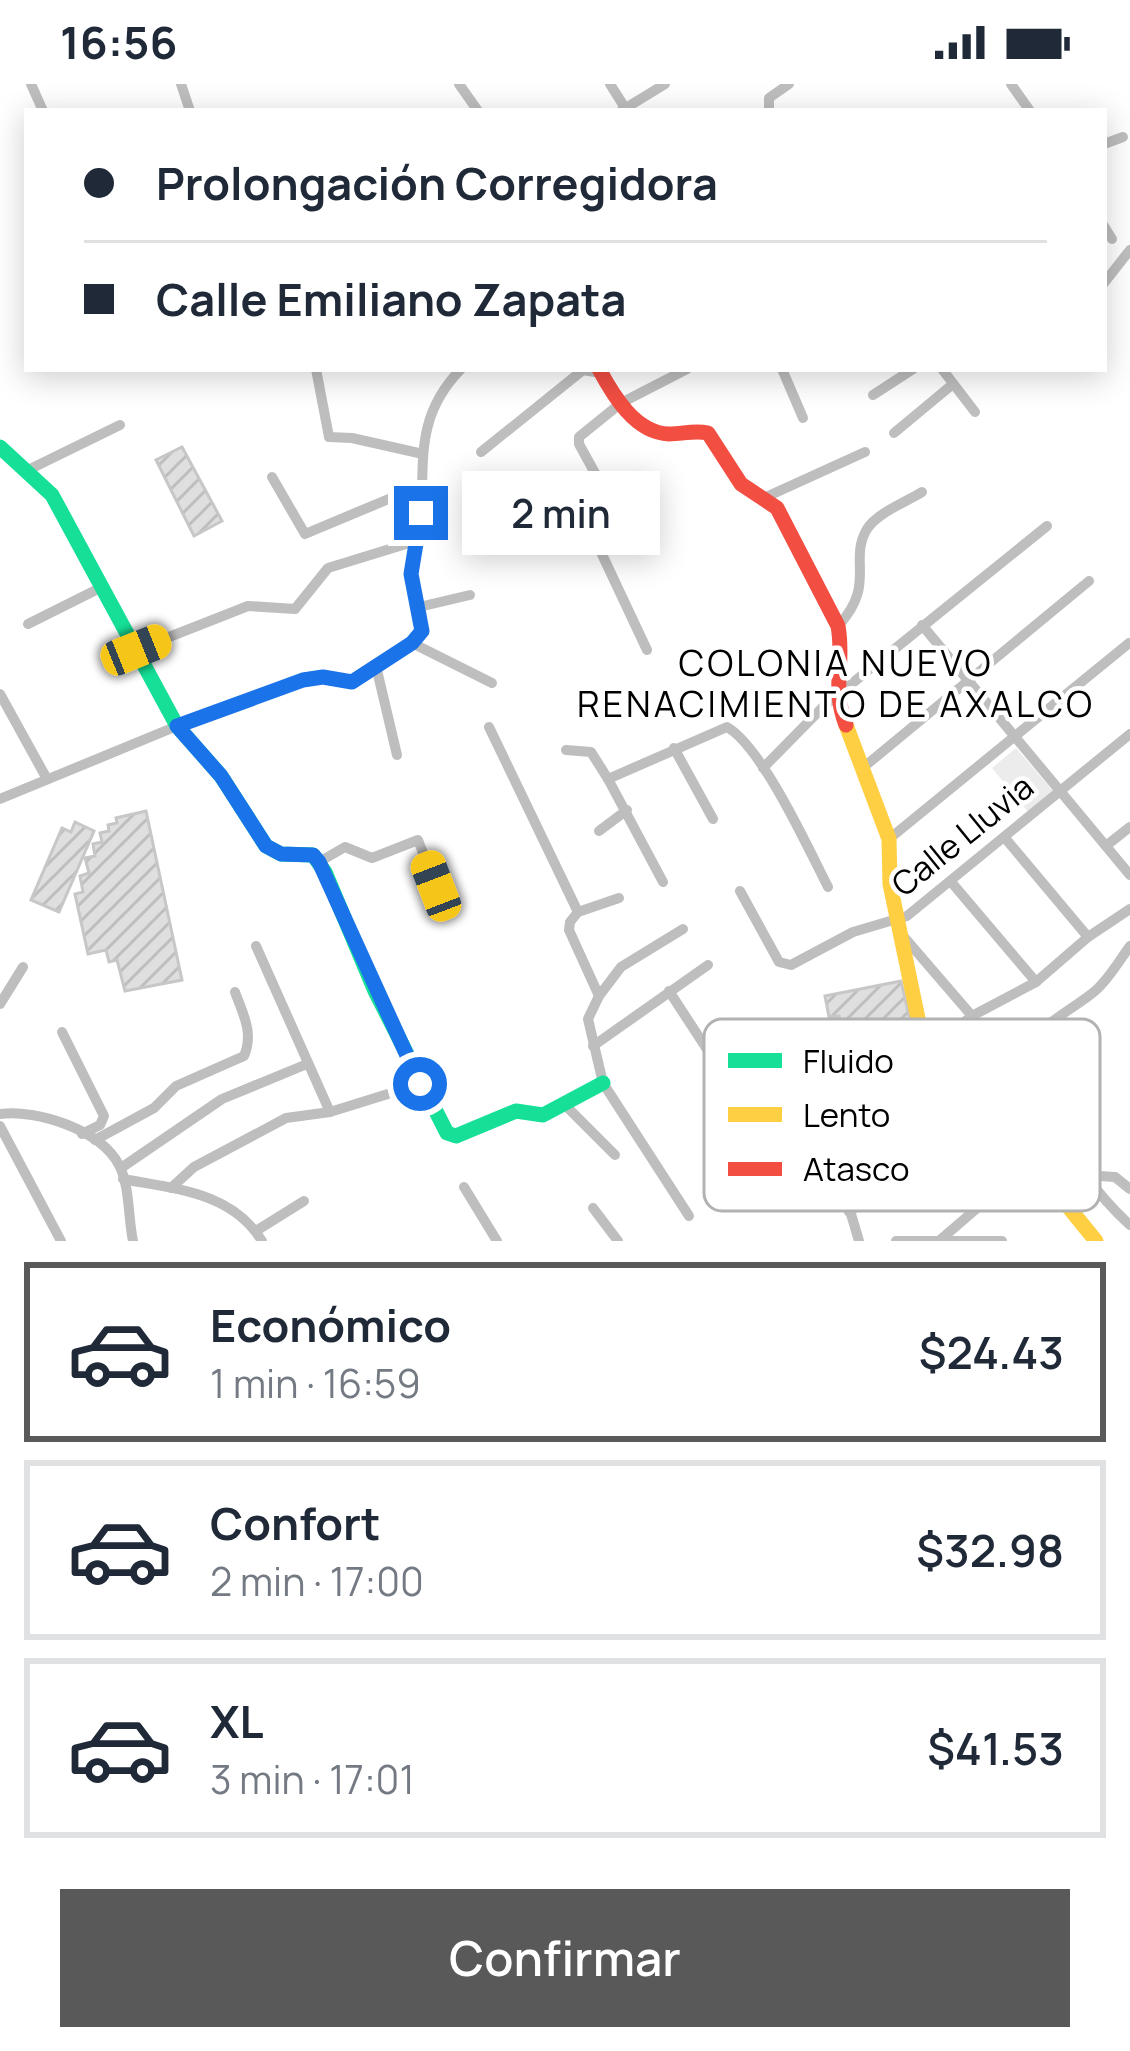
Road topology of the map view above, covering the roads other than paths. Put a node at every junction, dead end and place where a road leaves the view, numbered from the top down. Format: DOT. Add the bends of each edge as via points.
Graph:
graph roads {
  1 [pos="665,84"];
  2 [pos="789,84"];
  3 [pos="627,108"];
  4 [pos="769,108"];
  5 [pos="1123,137"];
  6 [pos="1107,144"];
  7 [pos="1107,230"];
  8 [pos="1112,238"];
  9 [pos="1130,250"];
  10 [pos="1107,279"];
  11 [pos="317,372"];
  12 [pos="459,372"];
  13 [pos="581,372"];
  14 [pos="601,372"];
  15 [pos="681,372"];
  16 [pos="783,372"];
  17 [pos="908,372"];
  18 [pos="944,372"];
  19 [pos="953,384"];
  20 [pos="873,395"];
  21 [pos="621,403"];
  22 [pos="975,412"];
  23 [pos="803,418"];
  24 [pos="120,425"];
  25 [pos="894,433"];
  26 [pos="0,448"];
  27 [pos="482,452"];
  28 [pos="865,452"];
  29 [pos="422,454"];
  30 [pos="26,471"];
  31 [pos="272,477"];
  32 [pos="922,492"];
  33 [pos="422,493"];
  34 [pos="766,497"];
  35 [pos="1047,526"];
  36 [pos="419,540"];
  37 [pos="1089,581"];
  38 [pos="102,587"];
  39 [pos="470,595"];
  40 [pos="419,608"];
  41 [pos="28,624"];
  42 [pos="838,626"];
  43 [pos="922,626"];
  44 [pos="412,643"];
  45 [pos="1129,643"];
  46 [pos="136,650"];
  47 [pos="647,650"];
  48 [pos="376,666"];
  49 [pos="967,680"];
  50 [pos="492,683"];
  51 [pos="0,694"];
  52 [pos="836,699"];
  53 [pos="177,726"];
  54 [pos="488,727"];
  55 [pos="1130,734"];
  56 [pos="1015,736"];
  57 [pos="674,748"];
  58 [pos="566,750"];
  59 [pos="397,755"];
  60 [pos="865,766"];
  61 [pos="763,769"];
  62 [pos="47,779"];
  63 [pos="608,779"];
  64 [pos="1061,789"];
  65 [pos="0,799"];
  66 [pos="627,810"];
  67 [pos="712,819"];
  68 [pos="1130,827"];
  69 [pos="598,831"];
  70 [pos="1005,838"];
  71 [pos="889,839"];
  72 [pos="1107,845"];
  73 [pos="319,862"];
  74 [pos="1130,874"];
  75 [pos="663,882"];
  76 [pos="952,883"];
  77 [pos="436,886"];
  78 [pos="828,887"];
  79 [pos="740,891"];
  80 [pos="619,898"];
  81 [pos="1130,909"];
  82 [pos="578,912"];
  83 [pos="897,925"];
  84 [pos="683,929"];
  85 [pos="1088,938"];
  86 [pos="256,946"];
  87 [pos="1130,946"];
  88 [pos="708,965"];
  89 [pos="23,967"];
  90 [pos="1036,982"];
  91 [pos="669,991"];
  92 [pos="235,992"];
  93 [pos="598,996"];
  94 [pos="0,1004"];
  95 [pos="972,1016"];
  96 [pos="918,1019"];
  97 [pos="968,1019"];
  98 [pos="1054,1019"];
  99 [pos="62,1032"];
  100 [pos="704,1045"];
  101 [pos="593,1046"];
  102 [pos="307,1064"];
  103 [pos="603,1083"];
  104 [pos="420,1084"];
  105 [pos="565,1106"];
  106 [pos="330,1112"];
  107 [pos="0,1114"];
  108 [pos="0,1126"];
  109 [pos="82,1134"];
  110 [pos="95,1140"];
  111 [pos="615,1155"];
  112 [pos="122,1173"];
  113 [pos="1100,1176"];
  114 [pos="464,1187"];
  115 [pos="171,1188"];
  116 [pos="1130,1189"];
  117 [pos="1100,1196"];
  118 [pos="304,1201"];
  119 [pos="592,1208"];
  120 [pos="972,1211"];
  121 [pos="1072,1211"];
  122 [pos="849,1212"];
  123 [pos="689,1216"];
  124 [pos="1130,1225"];
  125 [pos="259,1236"];
  126 [pos="936,1240"];
  127 [pos="61,1241"];
  128 [pos="133,1241"];
  129 [pos="497,1241"];
  130 [pos="617,1241"];
  131 [pos="859,1241"];
  132 [pos="896,1241"];
  133 [pos="1002,1241"];
  134 [pos="1096,1241"];
  1 -- 3 [label="street"];
  2 -- 4 [label="street" via="769,98"];
  5 -- 6 [label="street"];
  7 -- 8 [label="street"];
  9 -- 10 [label="street"];
  11 -- 29 [label="street" via="329,437"];
  12 -- 29 [label="street" via="435,402"];
  13 -- 27 [label="street"];
  14 -- 21 [label="street"];
  15 -- 21 [label="street"];
  16 -- 23 [label="street"];
  17 -- 20 [label="street"];
  18 -- 19 [label="street"];
  19 -- 22 [label="street"];
  19 -- 25 [label="street"];
  21 -- 34 [label="street" via="657,432 708,433 741,484"];
  21 -- 47 [label="street" via="578,444 607,495 590,518 591,531"];
  24 -- 30 [label="street"];
  26 -- 30 [label="street"];
  28 -- 34 [label="street"];
  29 -- 33 [label="street"];
  30 -- 38 [label="street" via="52,495"];
  31 -- 33 [label="street" via="305,534"];
  32 -- 42 [label="street" via="865,532 859,598"];
  33 -- 36 [label="street"];
  34 -- 42 [label="street"];
  35 -- 43 [label="street"];
  36 -- 40 [label="street" via="411,574"];
  36 -- 46 [label="street" via="328,568 295,609 248,606"];
  37 -- 49 [label="street"];
  38 -- 41 [label="street"];
  38 -- 46 [label="street"];
  39 -- 40 [label="street"];
  40 -- 44 [label="street" via="422,631"];
  42 -- 52 [label="street"];
  43 -- 49 [label="street"];
  43 -- 52 [label="street"];
  44 -- 48 [label="street"];
  44 -- 50 [label="street"];
  45 -- 56 [label="street"];
  46 -- 53 [label="street"];
  48 -- 53 [label="street" via="352,682 303,680"];
  48 -- 59 [label="street"];
  49 -- 56 [label="street"];
  49 -- 60 [label="street"];
  51 -- 62 [label="street"];
  52 -- 60 [label="street"];
  52 -- 61 [label="street"];
  53 -- 62 [label="street"];
  53 -- 73 [label="street" via="266,846"];
  54 -- 82 [label="street"];
  55 -- 64 [label="street, Calle Lluvia"];
  56 -- 64 [label="street"];
  56 -- 71 [label="street"];
  57 -- 61 [label="street" via="727,727"];
  57 -- 63 [label="street"];
  57 -- 67 [label="street"];
  58 -- 63 [label="street" via="590,752"];
  60 -- 71 [label="street"];
  61 -- 78 [label="street"];
  62 -- 65 [label="street"];
  63 -- 66 [label="street"];
  64 -- 70 [label="street, Calle Lluvia"];
  64 -- 72 [label="street"];
  66 -- 69 [label="street"];
  66 -- 75 [label="street"];
  68 -- 72 [label="street"];
  70 -- 76 [label="street, Calle Lluvia"];
  70 -- 85 [label="street"];
  71 -- 83 [label="street"];
  72 -- 74 [label="street"];
  73 -- 77 [label="street" via="345,847 372,858 418,840"];
  73 -- 104 [label="street"];
  76 -- 83 [label="street, Calle Lluvia"];
  76 -- 90 [label="street"];
  79 -- 83 [label="street, Calle Lluvia" via="784,966 853,932"];
  80 -- 82 [label="street"];
  81 -- 85 [label="street"];
  82 -- 93 [label="street" via="568,930"];
  83 -- 95 [label="street"];
  83 -- 96 [label="street"];
  84 -- 93 [label="street" via="621,967"];
  85 -- 90 [label="street"];
  86 -- 102 [label="street"];
  87 -- 98 [label="street" via="1101,985"];
  88 -- 91 [label="street"];
  89 -- 94 [label="street"];
  90 -- 95 [label="street"];
  91 -- 100 [label="street"];
  91 -- 101 [label="street"];
  92 -- 110 [label="street" via="250,1043 244,1056 176,1086 154,1108"];
  93 -- 101 [label="street" via="588,1018"];
  95 -- 97 [label="street"];
  99 -- 109 [label="street" via="104,1116"];
  101 -- 103 [label="street"];
  102 -- 106 [label="street"];
  102 -- 112 [label="street" via="222,1099"];
  103 -- 105 [label="street"];
  103 -- 123 [label="street"];
  104 -- 105 [label="street" via="452,1136 505,1114 543,1115"];
  104 -- 106 [label="street"];
  105 -- 111 [label="street"];
  106 -- 115 [label="street" via="286,1118 243,1138"];
  107 -- 109 [label="street" via="35,1115"];
  108 -- 127 [label="street"];
  109 -- 110 [label="street"];
  110 -- 112 [label="street"];
  112 -- 115 [label="street"];
  112 -- 128 [label="street"];
  113 -- 116 [label="street"];
  114 -- 129 [label="street"];
  115 -- 125 [label="street" via="233,1208"];
  117 -- 124 [label="street"];
  118 -- 125 [label="street"];
  119 -- 130 [label="street"];
  120 -- 126 [label="street"];
  121 -- 134 [label="street"];
  122 -- 131 [label="street"];
  126 -- 132 [label="street"];
  126 -- 133 [label="street"];
}
